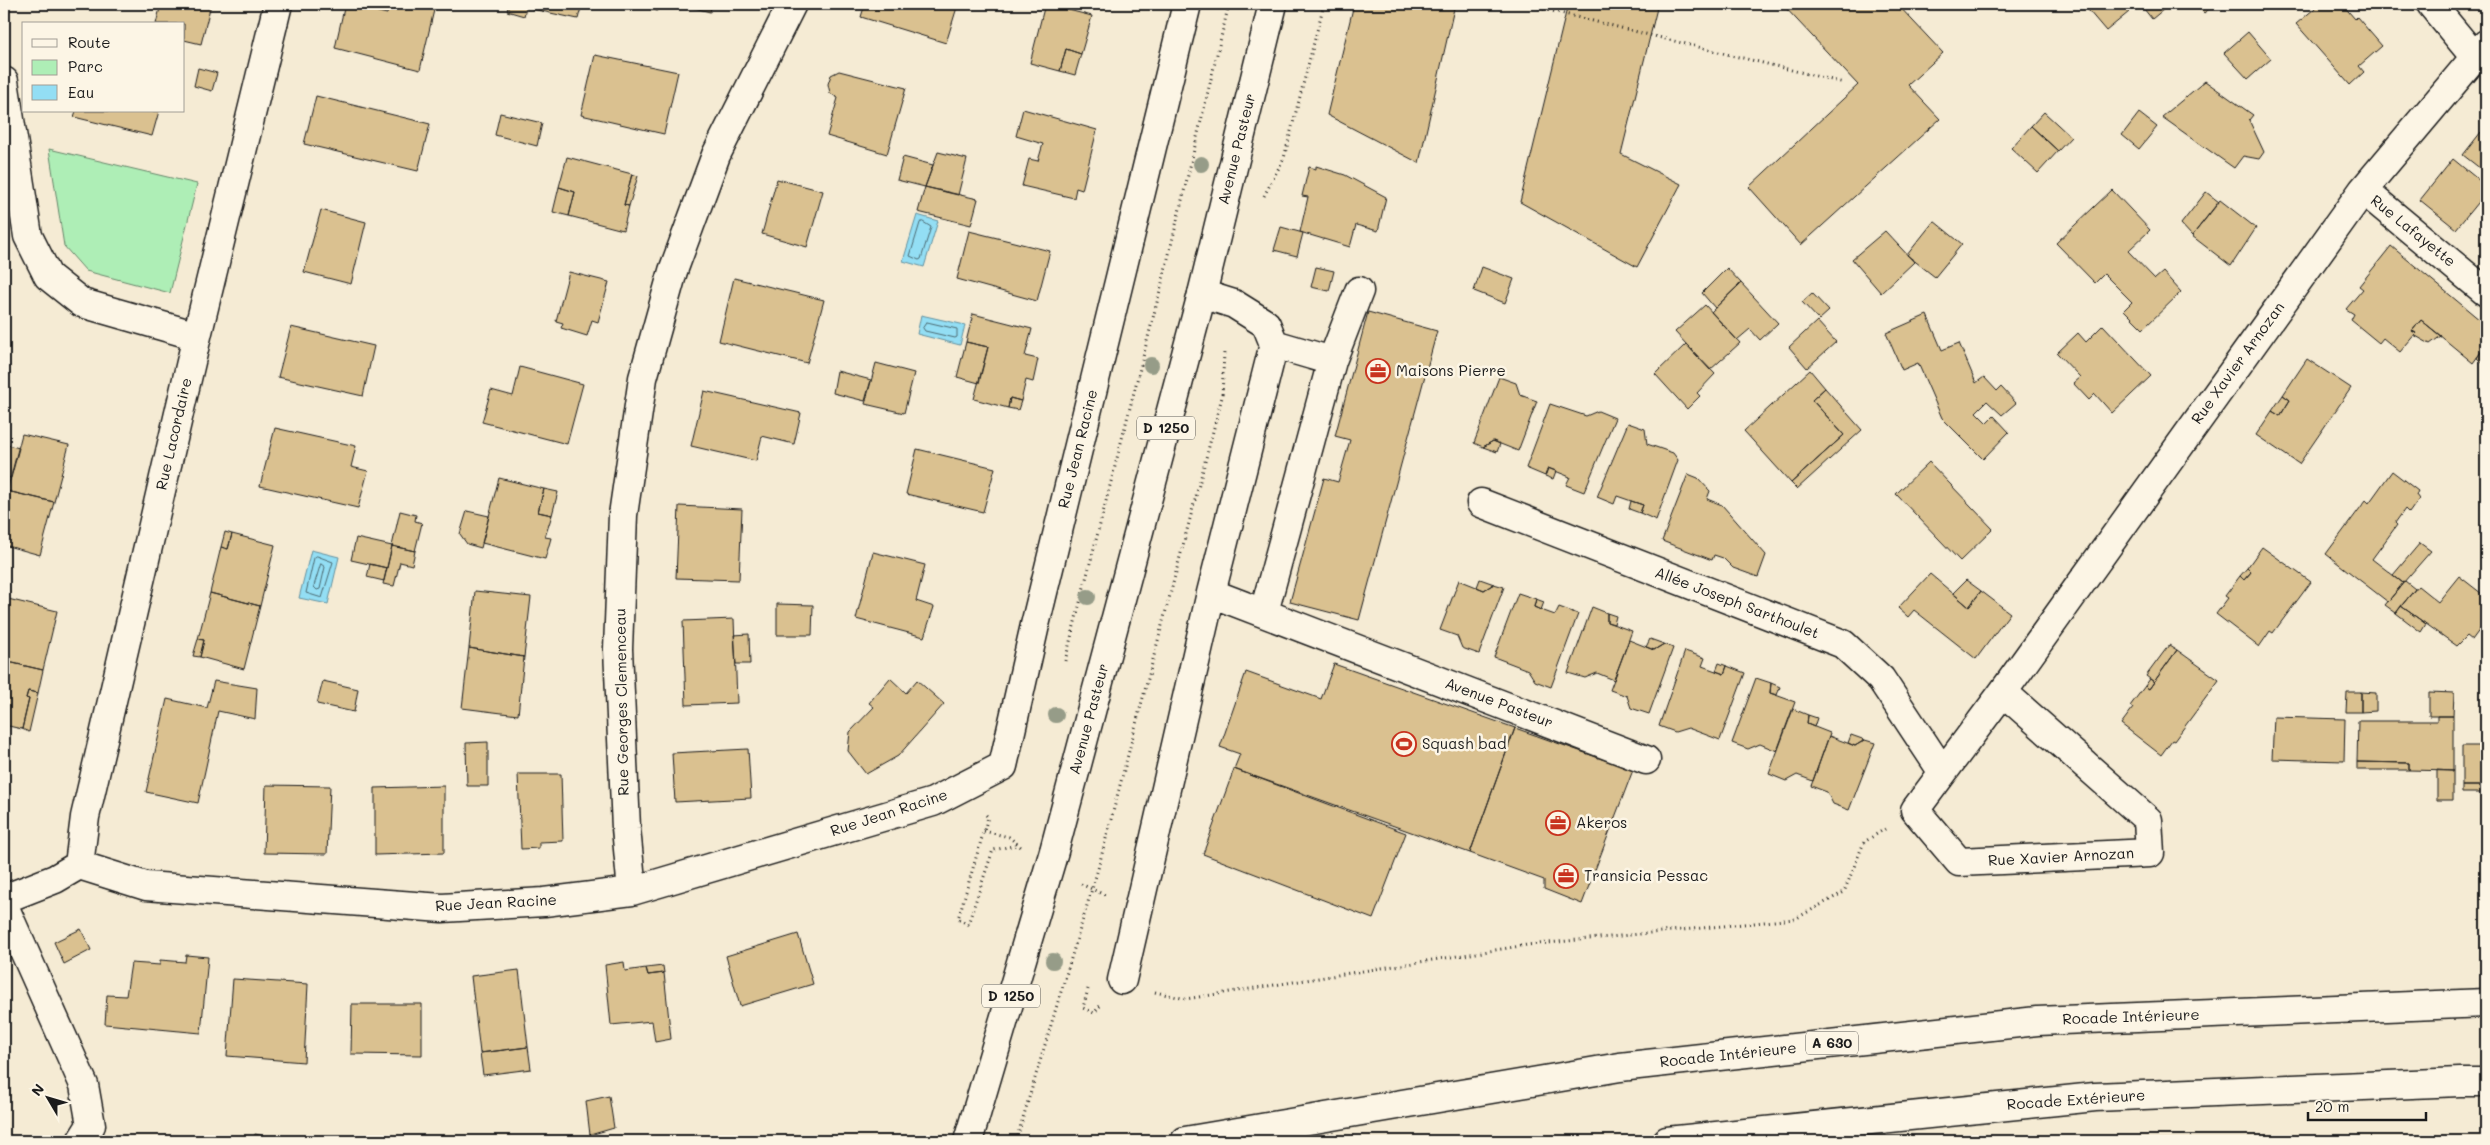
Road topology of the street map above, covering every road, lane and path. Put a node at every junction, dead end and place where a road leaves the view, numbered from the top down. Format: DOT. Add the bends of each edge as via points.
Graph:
graph roads {
  1 [pos="278,4"];
  2 [pos="792,4"];
  3 [pos="1187,4"];
  4 [pos="1229,4"];
  5 [pos="1273,4"];
  6 [pos="1324,4"];
  7 [pos="1524,4"];
  8 [pos="2431,4"];
  9 [pos="2480,50"];
  10 [pos="4,80"];
  11 [pos="1844,83"];
  12 [pos="2363,190"];
  13 [pos="1261,205"];
  14 [pos="1359,291"];
  15 [pos="2486,292"];
  16 [pos="1202,294"];
  17 [pos="1234,304"];
  18 [pos="197,336"];
  19 [pos="1274,344"];
  20 [pos="1332,361"];
  21 [pos="1481,503"];
  22 [pos="1211,593"];
  23 [pos="1264,612"];
  24 [pos="1065,662"];
  25 [pos="2003,692"];
  26 [pos="1646,760"];
  27 [pos="1942,771"];
  28 [pos="969,785"];
  29 [pos="1915,810"];
  30 [pos="984,831"];
  31 [pos="1021,836"];
  32 [pos="1018,845"];
  33 [pos="79,865"];
  34 [pos="632,891"];
  35 [pos="4,900"];
  36 [pos="4,906"];
  37 [pos="1122,980"];
  38 [pos="2486,1003"];
  39 [pos="2486,1082"];
  40 [pos="81,1141"];
  41 [pos="968,1141"];
  42 [pos="1016,1141"];
  43 [pos="1184,1141"];
  44 [pos="1667,1141"];
  1 -- 18 [label="main road, Rue Lacordaire"];
  2 -- 34 [label="main road, Rue Georges Clemenceau" via="716,155 673,271 643,378 623,515 618,649"];
  3 -- 28 [label="main road, Rue Jean Racine" via="1003,766"];
  4 -- 24 [label="path"];
  5 -- 16 [label="main road, Avenue Pasteur / D 1250"];
  6 -- 13 [label="path" via="1284,158"];
  7 -- 11 [label="path"];
  8 -- 9 [label="main road"];
  9 -- 12 [label="main road, Rue Xavier Arnozan"];
  10 -- 18 [label="main road" via="28,236 48,276 82,303"];
  12 -- 15 [label="main road, Rue Lafayette"];
  12 -- 25 [label="main road, Rue Xavier Arnozan"];
  14 -- 20 [label="main road"];
  16 -- 17 [label="main road"];
  16 -- 41 [label="main road, Avenue Pasteur / D 1250" via="1054,851"];
  17 -- 19 [label="main road" via="1266,324"];
  17 -- 42 [label="path" via="1225,340 1222,397 1098,869"];
  18 -- 33 [label="main road, Rue Lacordaire" via="87,808"];
  19 -- 20 [label="main road"];
  19 -- 22 [label="main road"];
  20 -- 23 [label="main road"];
  21 -- 27 [label="main road, Allée Joseph Sarthoulet" via="1843,644 1881,679"];
  22 -- 23 [label="main road, Avenue Pasteur"];
  22 -- 37 [label="main road"];
  23 -- 26 [label="main road, Avenue Pasteur"];
  25 -- 27 [label="main road, Rue Xavier Arnozan"];
  25 -- 29 [label="main road, Rue Xavier Arnozan" via="2148,820 2150,853 1959,862"];
  27 -- 29 [label="main road, Rue Xavier Arnozan"];
  28 -- 30 [label="path" via="988,817"];
  28 -- 34 [label="main road, Rue Jean Racine" via="933,802"];
  29 -- 37 [label="path" via="1864,842 1844,892 1794,919 1527,946 1186,999"];
  30 -- 32 [label="path" via="1009,837"];
  30 -- 32 [label="path" via="958,919 968,924 993,850"];
  31 -- 32 [label="path"];
  33 -- 34 [label="main road, Rue Jean Racine" via="146,886 442,908 544,902"];
  33 -- 35 [label="main road" via="55,879"];
  36 -- 40 [label="main road" via="84,1085 91,1125"];
  38 -- 43 [label="main road, Rocade Intérieure / A 630" via="2037,1021 1620,1067"];
  39 -- 44 [label="main road, Rocade Extérieure" via="2095,1096"];
}
